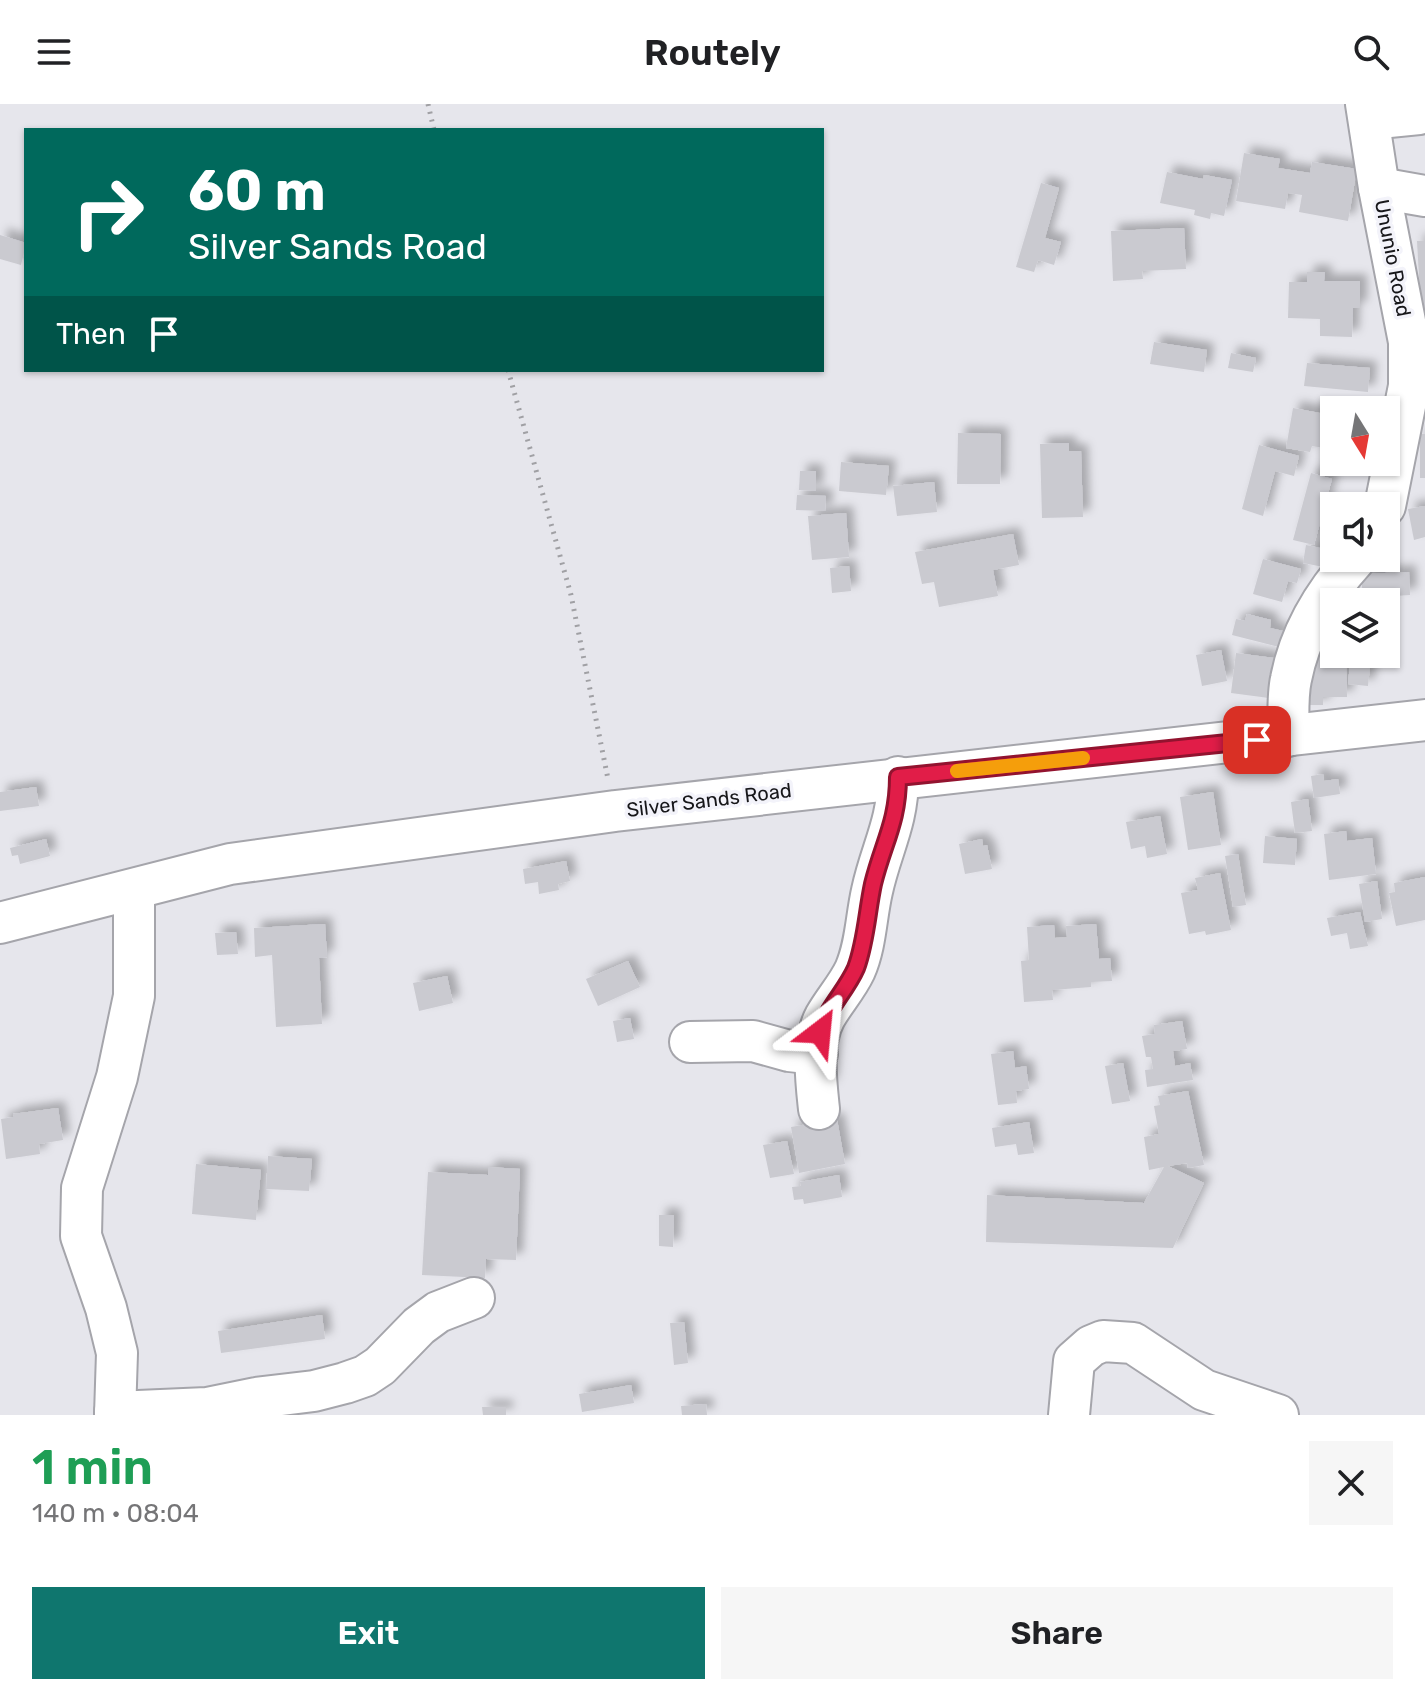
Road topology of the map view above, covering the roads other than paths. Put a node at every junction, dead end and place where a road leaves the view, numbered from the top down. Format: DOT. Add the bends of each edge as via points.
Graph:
graph roads {
  1 [pos="1425,111"];
  2 [pos="1368,112"];
  3 [pos="1379,188"];
  4 [pos="1425,196"];
  5 [pos="1388,492"];
  6 [pos="1343,572"];
  7 [pos="1425,720"];
  8 [pos="1288,736"];
  9 [pos="898,777"];
  10 [pos="134,891"];
  11 [pos="0,923"];
  12 [pos="690,1042"];
  13 [pos="817,1054"];
  14 [pos="819,1109"];
  15 [pos="474,1298"];
  16 [pos="115,1414"];
  17 [pos="1069,1415"];
  18 [pos="1278,1415"];
  1 -- 2 [label="street"];
  2 -- 3 [label="street, Ununio Road"];
  3 -- 4 [label="street"];
  3 -- 5 [label="street, Ununio Road" via="1409,342 1409,386"];
  6 -- 8 [label="street" via="1301,640 1290,682"];
  7 -- 8 [label="street, Silver Sands Road"];
  8 -- 9 [label="street, Silver Sands Road"];
  9 -- 10 [label="street, Silver Sands Road" via="230,864"];
  9 -- 13 [label="street" via="898,805 878,861 863,946 855,971 824,1018"];
  10 -- 11 [label="street, Silver Sands Road"];
  10 -- 16 [label="street" via="134,996 117,1077 82,1188 81,1236 117,1353"];
  12 -- 13 [label="street" via="753,1041"];
  13 -- 14 [label="street"];
  15 -- 16 [label="street" via="438,1312 380,1366 345,1383 207,1408"];
  17 -- 18 [label="street" via="1074,1361 1103,1341 1133,1343 1204,1390"];
}
